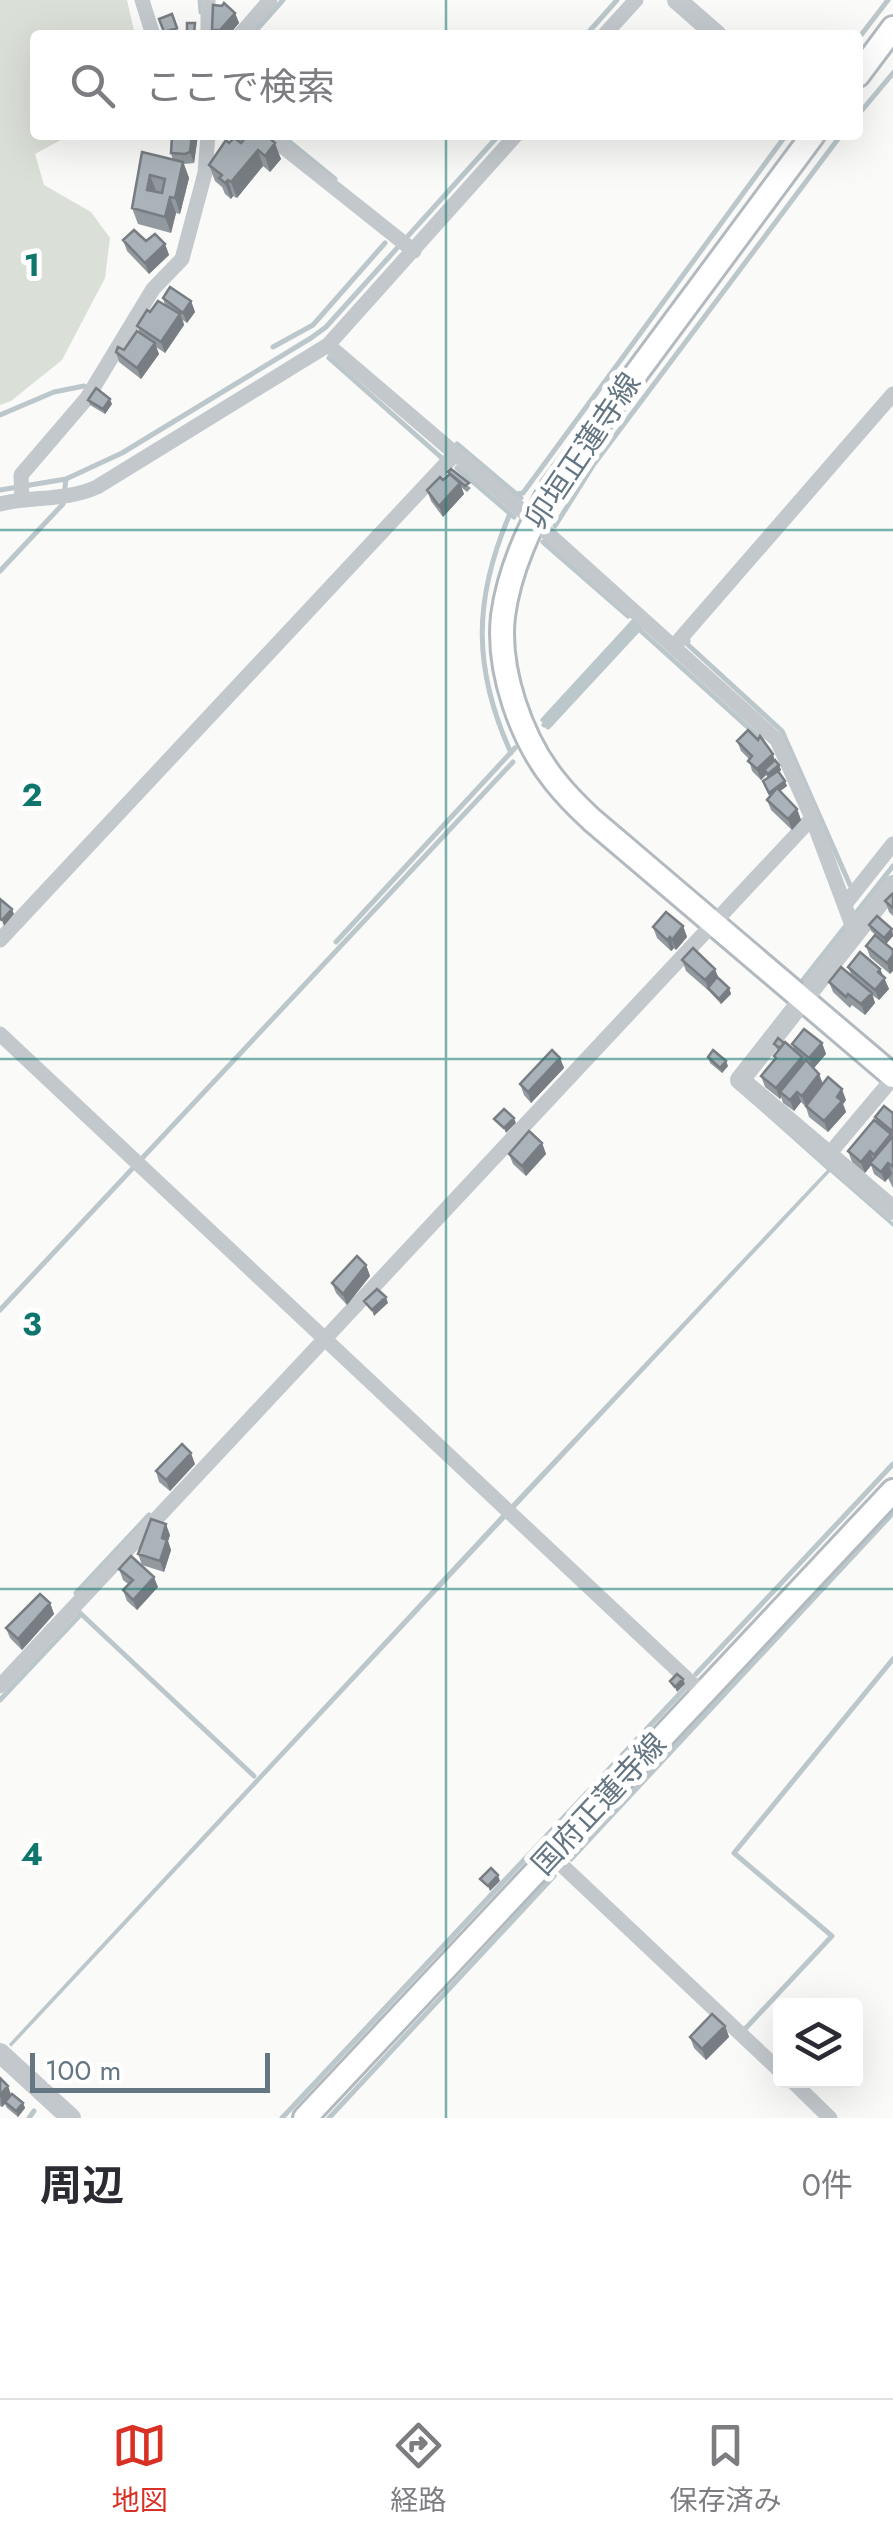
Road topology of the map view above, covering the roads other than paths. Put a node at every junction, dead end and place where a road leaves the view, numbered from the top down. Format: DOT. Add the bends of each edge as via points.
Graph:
graph roads {
  1 [pos="142,0"];
  2 [pos="208,0"];
  3 [pos="270,0"];
  4 [pos="636,0"];
  5 [pos="677,0"];
  6 [pos="893,28"];
  7 [pos="152,30"];
  8 [pos="208,30"];
  9 [pos="244,30"];
  10 [pos="609,30"];
  11 [pos="711,30"];
  12 [pos="863,69"];
  13 [pos="208,140"];
  14 [pos="274,140"];
  15 [pos="512,140"];
  16 [pos="810,140"];
  17 [pos="414,251"];
  18 [pos="328,346"];
  19 [pos="893,394"];
  20 [pos="454,456"];
  21 [pos="22,499"];
  22 [pos="0,504"];
  23 [pos="534,520"];
  24 [pos="674,646"];
  25 [pos="812,818"];
  26 [pos="893,844"];
  27 [pos="892,887"];
  28 [pos="846,904"];
  29 [pos="713,924"];
  30 [pos="856,933"];
  31 [pos="0,940"];
  32 [pos="803,1000"];
  33 [pos="0,1034"];
  34 [pos="893,1077"];
  35 [pos="830,1153"];
  36 [pos="893,1210"];
  37 [pos="325,1339"];
  38 [pos="893,1490"];
  39 [pos="0,1686"];
  40 [pos="703,1694"];
  41 [pos="550,1855"];
  42 [pos="0,2053"];
  43 [pos="773,2063"];
  44 [pos="799,2088"];
  45 [pos="71,2118"];
  46 [pos="305,2118"];
  47 [pos="830,2118"];
  1 -- 7 [label="street"];
  2 -- 8 [label="street"];
  3 -- 9 [label="street"];
  4 -- 10 [label="street"];
  5 -- 11 [label="street"];
  6 -- 12 [label="main road"];
  13 -- 21 [label="street" via="182,259 153,288 87,398 22,476"];
  14 -- 17 [label="street"];
  15 -- 17 [label="street"];
  16 -- 23 [label="main road, 卯垣正蓮寺線" via="588,436"];
  17 -- 18 [label="street"];
  18 -- 20 [label="street"];
  18 -- 21 [label="street" via="97,487 76,496"];
  19 -- 24 [label="street"];
  20 -- 23 [label="street"];
  20 -- 31 [label="street"];
  21 -- 22 [label="street"];
  23 -- 24 [label="street"];
  23 -- 29 [label="main road, 卯垣正蓮寺線" via="503,616 515,705 533,749 592,820"];
  24 -- 25 [label="street" via="777,740"];
  25 -- 28 [label="street"];
  25 -- 29 [label="street"];
  26 -- 28 [label="street"];
  27 -- 30 [label="street"];
  28 -- 30 [label="street"];
  29 -- 32 [label="main road, 卯垣正蓮寺線"];
  29 -- 37 [label="street"];
  30 -- 32 [label="street"];
  32 -- 34 [label="main road, 卯垣正蓮寺線"];
  32 -- 35 [label="street" via="740,1080"];
  33 -- 37 [label="street"];
  34 -- 35 [label="street"];
  35 -- 36 [label="street"];
  37 -- 39 [label="street"];
  37 -- 40 [label="street"];
  38 -- 40 [label="main road, 国府正蓮寺線"];
  40 -- 41 [label="main road, 国府正蓮寺線"];
  41 -- 43 [label="street"];
  41 -- 46 [label="main road, 国府正蓮寺線"];
  42 -- 45 [label="street"];
  44 -- 47 [label="street"];
}
